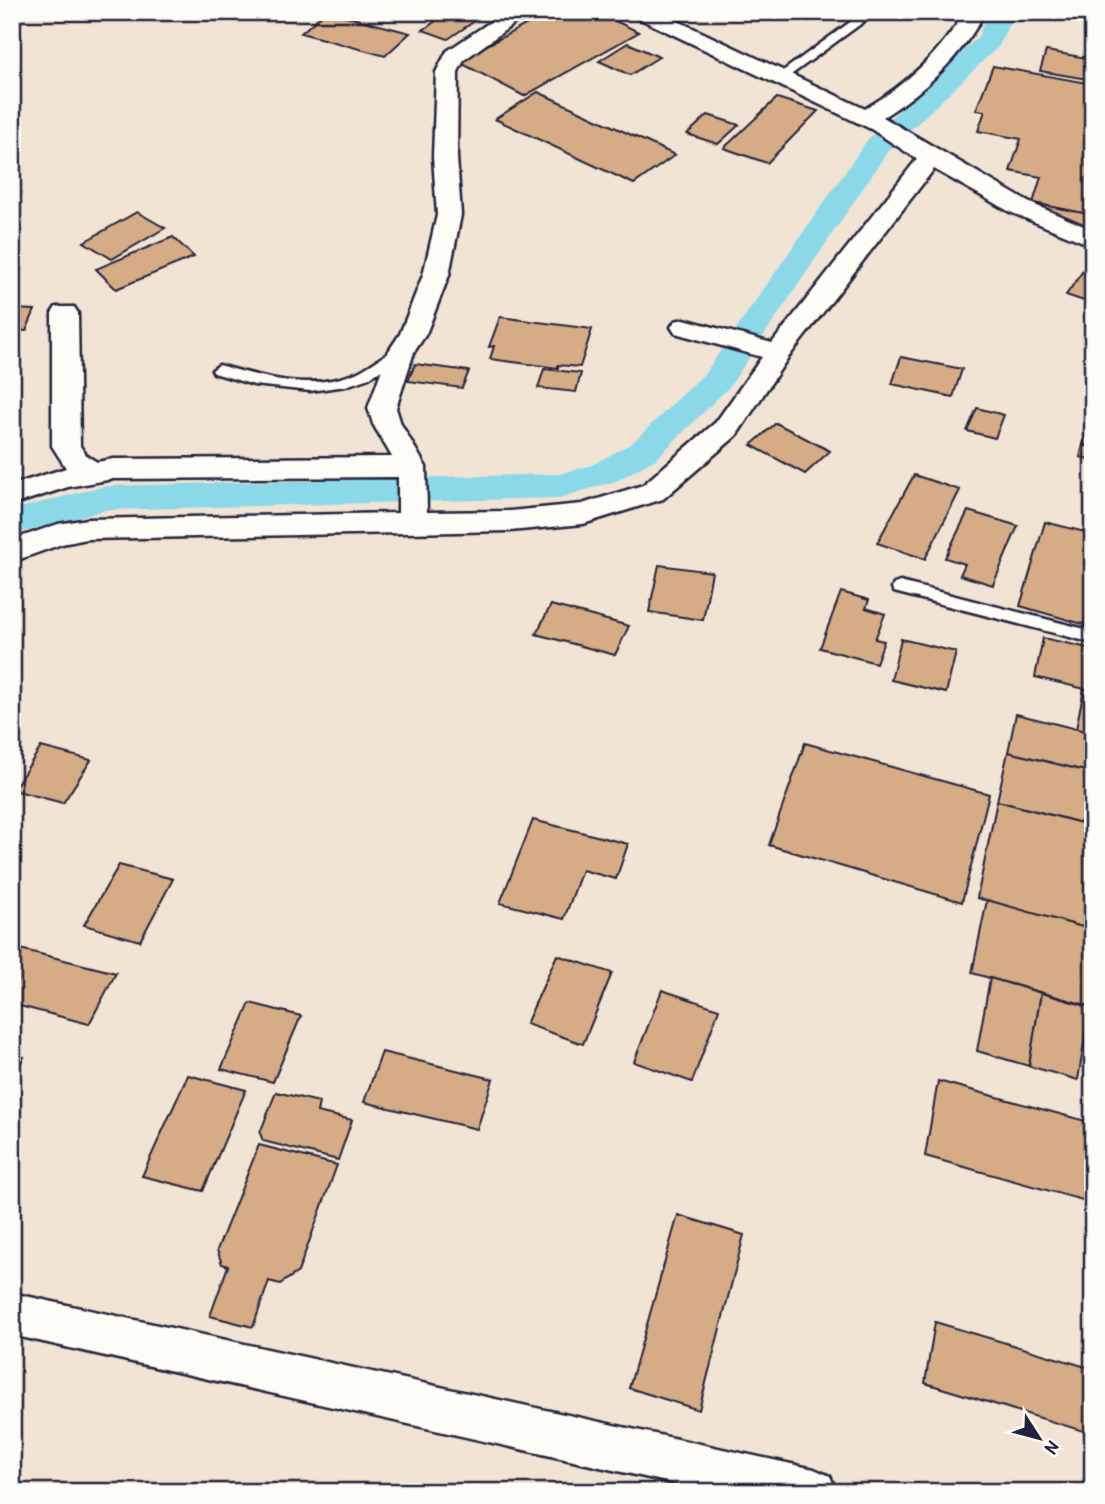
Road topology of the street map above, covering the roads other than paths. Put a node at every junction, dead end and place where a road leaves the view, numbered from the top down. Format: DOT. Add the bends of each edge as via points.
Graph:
graph roads {
  1 [pos="520,12"];
  2 [pos="641,12"];
  3 [pos="872,12"];
  4 [pos="975,12"];
  5 [pos="780,78"];
  6 [pos="873,121"];
  7 [pos="920,150"];
  8 [pos="1093,239"];
  9 [pos="65,313"];
  10 [pos="684,327"];
  11 [pos="401,352"];
  12 [pos="778,353"];
  13 [pos="219,370"];
  14 [pos="412,467"];
  15 [pos="93,473"];
  16 [pos="12,495"];
  17 [pos="413,523"];
  18 [pos="12,551"];
  19 [pos="900,588"];
  20 [pos="1093,637"];
  21 [pos="12,1314"];
  22 [pos="814,1492"];
  1 -- 11 [label="street" via="455,56 447,72 449,215 436,275"];
  2 -- 5 [label="street"];
  3 -- 5 [label="lane"];
  4 -- 6 [label="street" via="961,38"];
  5 -- 6 [label="street"];
  6 -- 7 [label="street"];
  7 -- 8 [label="street" via="1018,207"];
  7 -- 12 [label="street"];
  9 -- 15 [label="street" via="66,446 77,463"];
  10 -- 12 [label="street"];
  11 -- 13 [label="lane" via="363,376 314,387 260,384"];
  11 -- 14 [label="street" via="382,408"];
  12 -- 17 [label="street" via="726,429 653,492 583,514 510,522"];
  14 -- 15 [label="street"];
  14 -- 17 [label="street"];
  15 -- 16 [label="street"];
  17 -- 18 [label="street" via="87,529"];
  19 -- 20 [label="lane"];
  21 -- 22 [label="street"];
}
